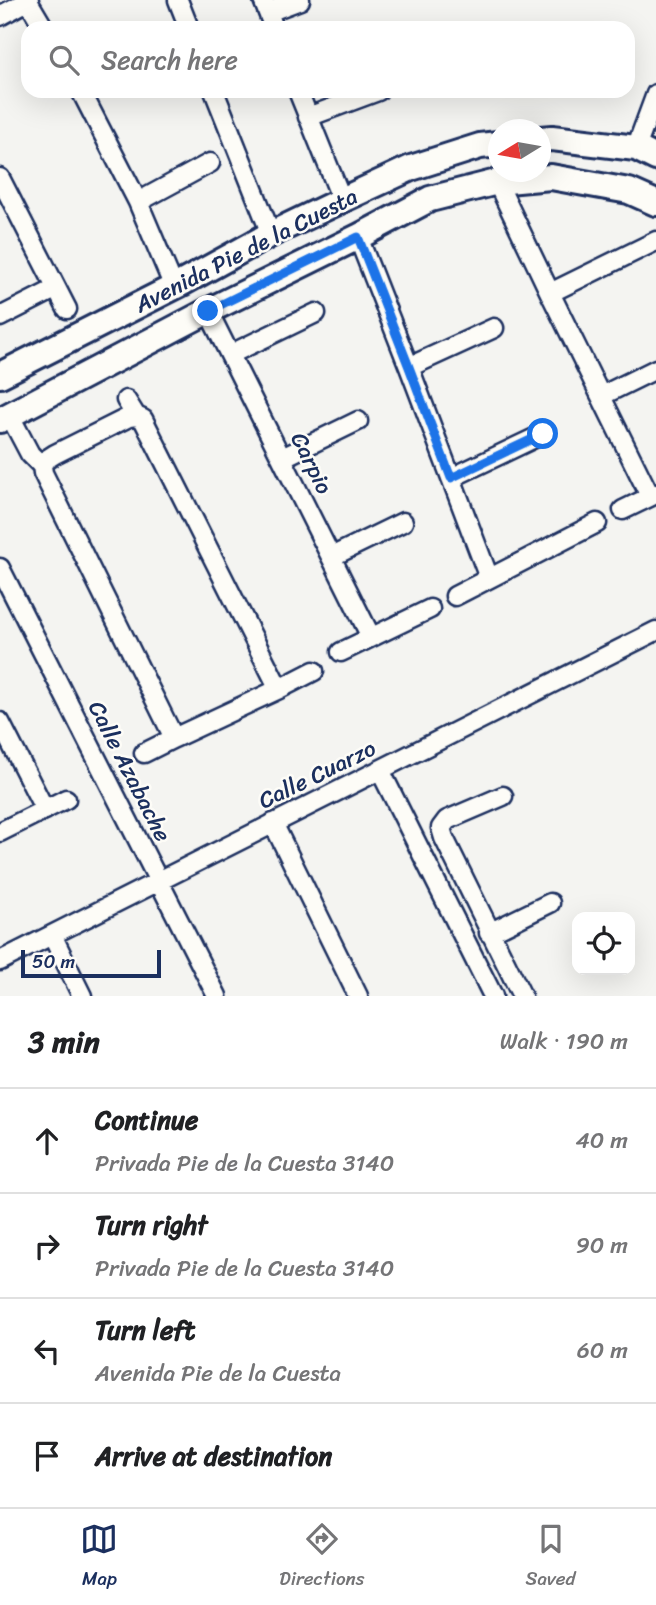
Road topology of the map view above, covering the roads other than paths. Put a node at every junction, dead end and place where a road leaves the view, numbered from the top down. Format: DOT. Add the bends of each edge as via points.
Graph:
graph roads {
  1 [pos="28,0"];
  2 [pos="178,0"];
  3 [pos="300,0"];
  4 [pos="268,13"];
  5 [pos="0,16"];
  6 [pos="40,21"];
  7 [pos="186,21"];
  8 [pos="656,94"];
  9 [pos="90,98"];
  10 [pos="217,98"];
  11 [pos="301,98"];
  12 [pos="359,98"];
  13 [pos="308,117"];
  14 [pos="551,138"];
  15 [pos="488,145"];
  16 [pos="646,153"];
  17 [pos="210,163"];
  18 [pos="551,177"];
  19 [pos="0,178"];
  20 [pos="497,182"];
  21 [pos="342,200"];
  22 [pos="138,202"];
  23 [pos="656,203"];
  24 [pos="271,234"];
  25 [pos="358,237"];
  26 [pos="656,241"];
  27 [pos="174,287"];
  28 [pos="55,289"];
  29 [pos="550,293"];
  30 [pos="67,309"];
  31 [pos="208,311"];
  32 [pos="316,313"];
  33 [pos="0,317"];
  34 [pos="494,328"];
  35 [pos="231,354"];
  36 [pos="409,367"];
  37 [pos="656,369"];
  38 [pos="0,376"];
  39 [pos="601,396"];
  40 [pos="126,400"];
  41 [pos="136,416"];
  42 [pos="5,418"];
  43 [pos="358,421"];
  44 [pos="543,434"];
  45 [pos="282,458"];
  46 [pos="42,466"];
  47 [pos="451,478"];
  48 [pos="653,495"];
  49 [pos="623,510"];
  50 [pos="403,522"];
  51 [pos="597,523"];
  52 [pos="331,557"];
  53 [pos="0,568"];
  54 [pos="489,578"];
  55 [pos="455,596"];
  56 [pos="430,610"];
  57 [pos="656,631"];
  58 [pos="371,637"];
  59 [pos="341,652"];
  60 [pos="314,671"];
  61 [pos="279,690"];
  62 [pos="0,722"];
  63 [pos="174,738"];
  64 [pos="144,753"];
  65 [pos="380,770"];
  66 [pos="503,796"];
  67 [pos="65,799"];
  68 [pos="45,810"];
  69 [pos="273,823"];
  70 [pos="0,832"];
  71 [pos="159,882"];
  72 [pos="550,903"];
  73 [pos="489,933"];
  74 [pos="52,935"];
  75 [pos="0,961"];
  76 [pos="82,996"];
  77 [pos="216,996"];
  78 [pos="358,996"];
  79 [pos="493,996"];
  80 [pos="522,996"];
  1 -- 5 [label="street"];
  1 -- 6 [label="street"];
  2 -- 7 [label="street"];
  3 -- 4 [label="street"];
  8 -- 16 [label="street"];
  9 -- 22 [label="street"];
  10 -- 24 [label="street"];
  11 -- 13 [label="street"];
  12 -- 13 [label="street"];
  13 -- 21 [label="street"];
  14 -- 16 [label="main road"];
  15 -- 21 [label="main road, Avenida Pie de la Cuesta" via="411,168"];
  17 -- 22 [label="street"];
  18 -- 23 [label="main road, Avenida Pie de la Cuesta" via="629,191"];
  19 -- 28 [label="street"];
  20 -- 25 [label="main road, Avenida Pie de la Cuesta" via="430,199"];
  20 -- 29 [label="street"];
  21 -- 24 [label="main road, Avenida Pie de la Cuesta"];
  22 -- 27 [label="street"];
  24 -- 27 [label="main road, Avenida Pie de la Cuesta"];
  25 -- 31 [label="main road, Avenida Pie de la Cuesta"];
  25 -- 36 [label="street"];
  26 -- 29 [label="street"];
  27 -- 38 [label="main road, Avenida Pie de la Cuesta"];
  28 -- 30 [label="street"];
  28 -- 33 [label="street"];
  29 -- 39 [label="street"];
  31 -- 35 [label="street, Carpio"];
  31 -- 42 [label="main road, Avenida Pie de la Cuesta"];
  32 -- 35 [label="street"];
  34 -- 36 [label="street"];
  35 -- 45 [label="street, Carpio"];
  36 -- 47 [label="street"];
  37 -- 39 [label="street"];
  39 -- 48 [label="street"];
  40 -- 41 [label="street"];
  41 -- 46 [label="street" via="55,454"];
  41 -- 61 [label="street" via="143,419"];
  42 -- 46 [label="street"];
  43 -- 45 [label="street"];
  44 -- 47 [label="street"];
  45 -- 52 [label="street, Carpio"];
  46 -- 63 [label="street"];
  47 -- 54 [label="street"];
  48 -- 49 [label="street"];
  50 -- 52 [label="street"];
  51 -- 54 [label="street"];
  52 -- 58 [label="street, Carpio"];
  53 -- 71 [label="street, Calle Azabache"];
  54 -- 55 [label="street"];
  56 -- 58 [label="street"];
  57 -- 65 [label="street, Calle Cuarzo"];
  58 -- 59 [label="street"];
  60 -- 61 [label="street"];
  61 -- 63 [label="street"];
  62 -- 68 [label="street"];
  63 -- 64 [label="street"];
  65 -- 69 [label="street, Calle Cuarzo"];
  65 -- 79 [label="street"];
  66 -- 73 [label="street" via="447,820 441,828"];
  67 -- 68 [label="street"];
  68 -- 70 [label="street"];
  69 -- 71 [label="street, Calle Cuarzo"];
  69 -- 78 [label="street"];
  71 -- 74 [label="street, Calle Cuarzo"];
  71 -- 77 [label="street, Calle Azabache"];
  72 -- 73 [label="street"];
  73 -- 80 [label="street"];
  74 -- 75 [label="street, Calle Cuarzo"];
  74 -- 76 [label="street"];
}
